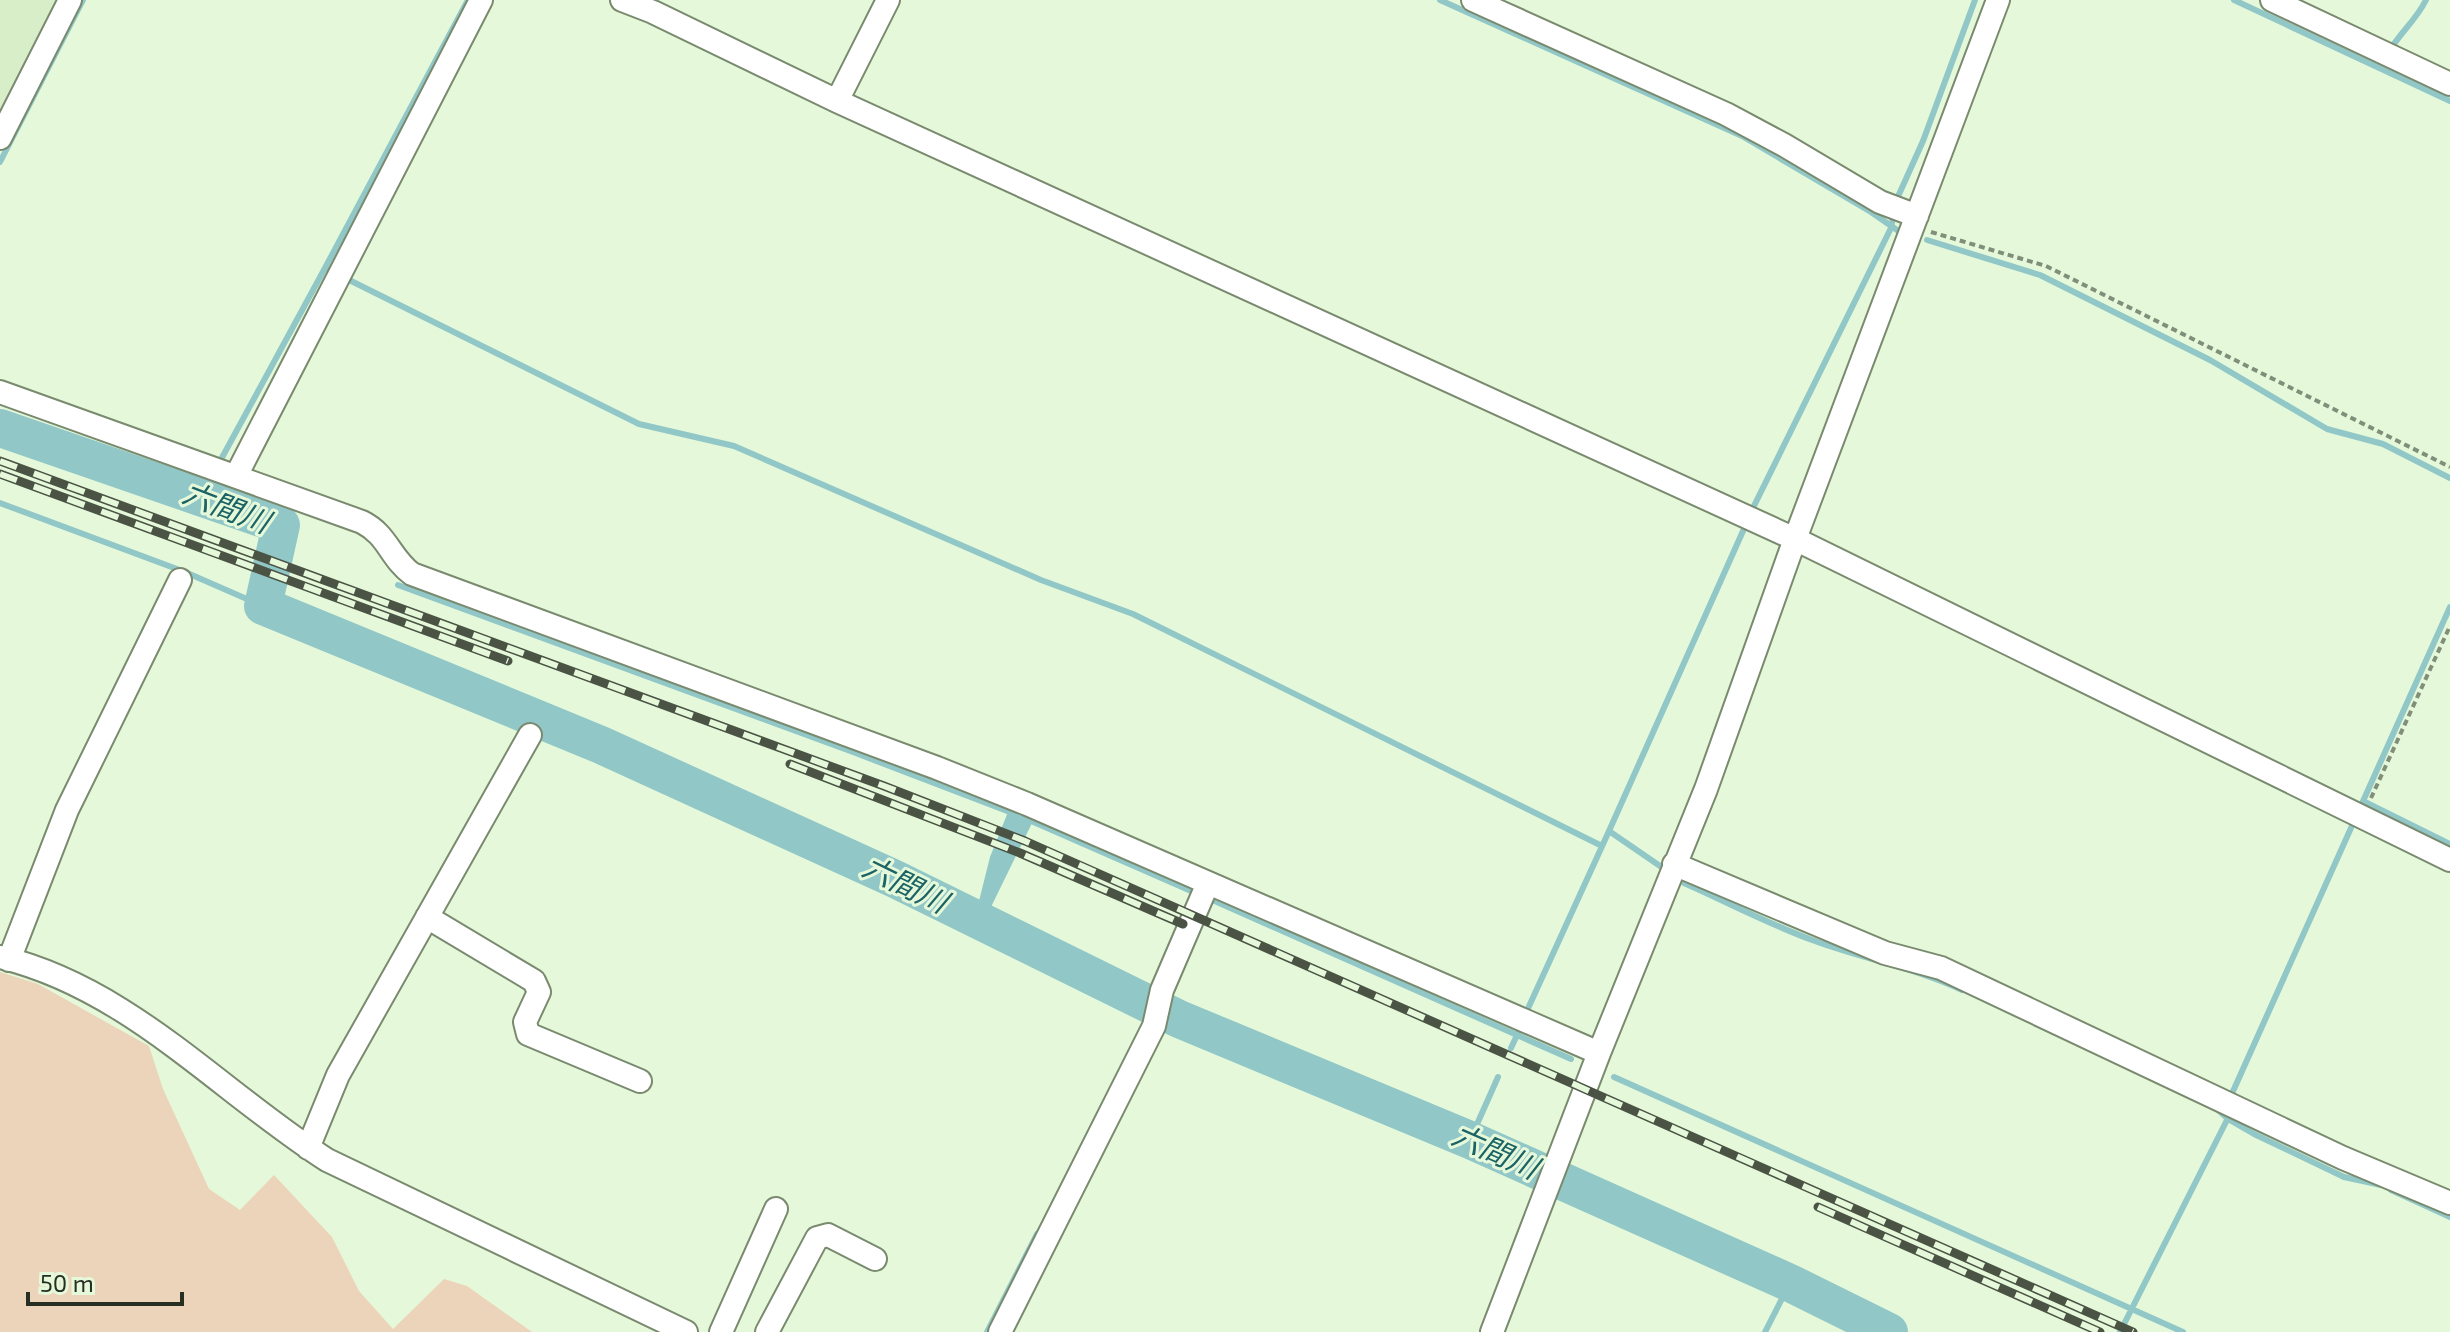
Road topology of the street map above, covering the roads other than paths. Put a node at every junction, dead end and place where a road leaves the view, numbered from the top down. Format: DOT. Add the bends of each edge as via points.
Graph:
graph roads {
  1 [pos="70,0"];
  2 [pos="481,0"];
  3 [pos="622,0"];
  4 [pos="888,0"];
  5 [pos="1473,0"];
  6 [pos="1998,0"];
  7 [pos="2272,0"];
  8 [pos="2450,84"];
  9 [pos="837,101"];
  10 [pos="0,138"];
  11 [pos="1911,217"];
  12 [pos="0,392"];
  13 [pos="225,473"];
  14 [pos="1795,539"];
  15 [pos="180,580"];
  16 [pos="530,735"];
  17 [pos="2450,860"];
  18 [pos="1674,864"];
  19 [pos="1204,892"];
  20 [pos="427,917"];
  21 [pos="4,958"];
  22 [pos="1599,1053"];
  23 [pos="640,1081"];
  24 [pos="308,1148"];
  25 [pos="2450,1203"];
  26 [pos="776,1209"];
  27 [pos="875,1259"];
  28 [pos="686,1332"];
  29 [pos="721,1332"];
  30 [pos="767,1332"];
  31 [pos="1000,1332"];
  32 [pos="1492,1332"];
  1 -- 10 [label="street"];
  2 -- 13 [label="street" via="340,276"];
  3 -- 9 [label="street"];
  4 -- 9 [label="street"];
  5 -- 11 [label="street" via="1726,114"];
  6 -- 11 [label="street"];
  7 -- 8 [label="street"];
  9 -- 14 [label="street"];
  11 -- 14 [label="street"];
  12 -- 13 [label="street"];
  13 -- 19 [label="street" via="377,530 412,574 1027,804"];
  14 -- 17 [label="street" via="2361,810"];
  14 -- 18 [label="street"];
  15 -- 21 [label="street" via="67,810"];
  16 -- 20 [label="street"];
  18 -- 22 [label="street"];
  18 -- 25 [label="street" via="1885,953 1941,968"];
  19 -- 22 [label="street"];
  19 -- 31 [label="street" via="1162,990 1154,1026"];
  20 -- 23 [label="street" via="534,981 539,992 525,1022 528,1034"];
  20 -- 24 [label="street" via="338,1075"];
  21 -- 24 [label="street" via="62,978 158,1033"];
  22 -- 32 [label="street"];
  24 -- 28 [label="street"];
  26 -- 29 [label="street"];
  27 -- 30 [label="street" via="828,1235 817,1238"];
}
